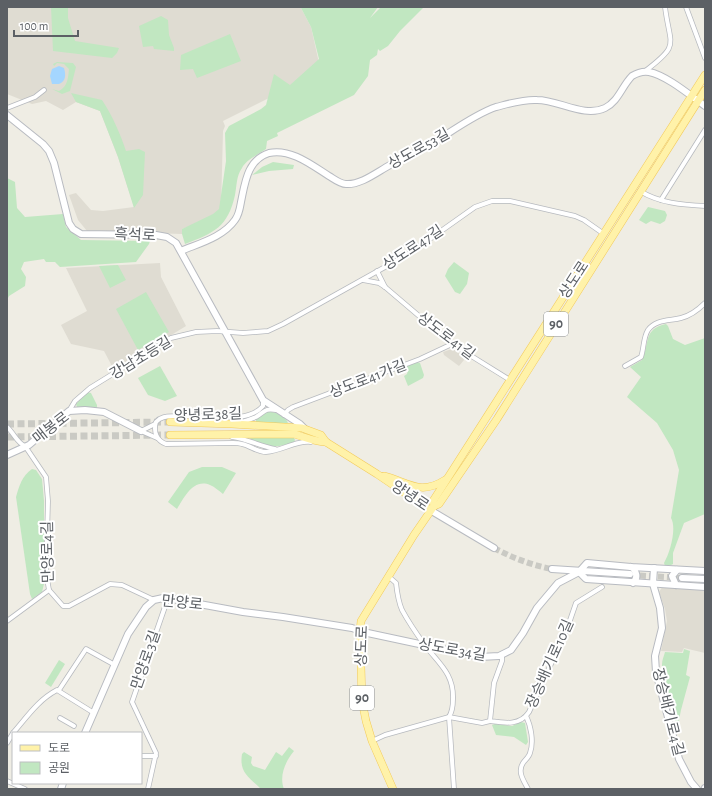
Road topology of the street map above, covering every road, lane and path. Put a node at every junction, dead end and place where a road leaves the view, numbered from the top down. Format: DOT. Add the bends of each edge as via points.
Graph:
graph roads {
  1 [pos="664,7"];
  2 [pos="686,7"];
  3 [pos="705,58"];
  4 [pos="644,72"];
  5 [pos="705,75"];
  6 [pos="44,90"];
  7 [pos="705,90"];
  8 [pos="692,95"];
  9 [pos="698,101"];
  10 [pos="705,106"];
  11 [pos="7,108"];
  12 [pos="7,115"];
  13 [pos="705,130"];
  14 [pos="634,188"];
  15 [pos="641,192"];
  16 [pos="662,200"];
  17 [pos="705,206"];
  18 [pos="604,234"];
  19 [pos="181,251"];
  20 [pos="377,271"];
  21 [pos="362,280"];
  22 [pos="385,287"];
  23 [pos="705,303"];
  24 [pos="225,333"];
  25 [pos="452,344"];
  26 [pos="521,364"];
  27 [pos="625,366"];
  28 [pos="529,369"];
  29 [pos="510,380"];
  30 [pos="263,407"];
  31 [pos="276,410"];
  32 [pos="69,411"];
  33 [pos="284,415"];
  34 [pos="170,422"];
  35 [pos="156,424"];
  36 [pos="232,424"];
  37 [pos="7,427"];
  38 [pos="305,429"];
  39 [pos="141,431"];
  40 [pos="170,435"];
  41 [pos="214,436"];
  42 [pos="157,438"];
  43 [pos="317,442"];
  44 [pos="326,442"];
  45 [pos="25,446"];
  46 [pos="280,450"];
  47 [pos="7,455"];
  48 [pos="377,474"];
  49 [pos="449,478"];
  50 [pos="432,508"];
  51 [pos="494,548"];
  52 [pos="631,567"];
  53 [pos="654,568"];
  54 [pos="677,570"];
  55 [pos="705,571"];
  56 [pos="579,572"];
  57 [pos="630,574"];
  58 [pos="388,576"];
  59 [pos="682,578"];
  60 [pos="705,579"];
  61 [pos="633,583"];
  62 [pos="558,584"];
  63 [pos="653,584"];
  64 [pos="676,585"];
  65 [pos="602,587"];
  66 [pos="705,587"];
  67 [pos="49,590"];
  68 [pos="168,598"];
  69 [pos="154,600"];
  70 [pos="7,621"];
  71 [pos="360,631"];
  72 [pos="425,645"];
  73 [pos="502,656"];
  74 [pos="115,665"];
  75 [pos="59,690"];
  76 [pos="94,713"];
  77 [pos="526,716"];
  78 [pos="449,717"];
  79 [pos="60,718"];
  80 [pos="490,721"];
  81 [pos="74,726"];
  82 [pos="14,732"];
  83 [pos="85,732"];
  84 [pos="372,741"];
  85 [pos="142,756"];
  86 [pos="156,756"];
  87 [pos="13,784"];
  88 [pos="24,789"];
  89 [pos="148,789"];
  90 [pos="393,789"];
  91 [pos="454,789"];
  92 [pos="528,789"];
  93 [pos="697,789"];
  1 -- 4 [label="street" via="671,36 670,46 662,58"];
  2 -- 3 [label="street"];
  4 -- 8 [label="street" via="661,77"];
  4 -- 19 [label="street, 상도로53길" via="632,76 613,102 595,111 537,100 495,108 356,183 345,184 336,181 294,156 278,152 264,155 247,173 239,213 235,220 214,238"];
  5 -- 8 [label="main road, 상도로"];
  6 -- 11 [label="street" via="35,97"];
  7 -- 9 [label="main road, 상도로 / 90"];
  8 -- 9 [label="street"];
  8 -- 14 [label="main road, 상도로 / 90"];
  9 -- 10 [label="street"];
  9 -- 15 [label="main road, 상도로 / 90"];
  12 -- 19 [label="street, 흑석로" via="50,152 68,223 75,231 81,234 156,235 172,240"];
  13 -- 16 [label="street"];
  14 -- 15 [label="street"];
  14 -- 18 [label="main road, 상도로 / 90"];
  15 -- 16 [label="street"];
  15 -- 28 [label="main road, 상도로 / 90"];
  16 -- 17 [label="street"];
  18 -- 20 [label="street, 상도로47길" via="575,216 510,201 492,201 475,207 421,246"];
  18 -- 26 [label="main road, 상도로 / 90"];
  19 -- 24 [label="street, 흑석로"];
  20 -- 21 [label="street, 상도로47길"];
  20 -- 22 [label="street, 상도로41길"];
  21 -- 22 [label="street, 상도로41길"];
  21 -- 24 [label="street, 상도로47길" via="268,331"];
  22 -- 25 [label="street, 상도로41길"];
  23 -- 27 [label="street" via="684,317 652,326 648,331 641,357"];
  24 -- 30 [label="street, 흑석로"];
  24 -- 32 [label="street, 강남초등길" via="196,332 171,338 90,388 75,401"];
  25 -- 29 [label="street, 상도로41길"];
  25 -- 33 [label="street, 상도로41가길" via="420,359 293,407"];
  26 -- 28 [label="main road"];
  26 -- 29 [label="main road, 상도로 / 90"];
  28 -- 50 [label="main road, 상도로 / 90" via="469,462 439,504"];
  29 -- 49 [label="main road, 상도로 / 90"];
  30 -- 31 [label="street, 흑석로"];
  30 -- 31 [label="street"];
  30 -- 35 [label="street, 양녕로38길" via="236,418 162,417"];
  30 -- 36 [label="street" via="258,416"];
  31 -- 33 [label="street, 흑석로"];
  32 -- 39 [label="street, 매봉로" via="104,412"];
  32 -- 45 [label="street, 매봉로"];
  33 -- 38 [label="street, 흑석로"];
  34 -- 36 [label="main road, 양녕로"];
  35 -- 39 [label="street"];
  35 -- 42 [label="street, 양녕로38길"];
  36 -- 38 [label="main road, 양녕로"];
  37 -- 45 [label="street, 만양로4길" via="20,444"];
  38 -- 44 [label="main road, 양녕로" via="321,435"];
  39 -- 42 [label="street"];
  40 -- 41 [label="main road"];
  41 -- 43 [label="main road" via="294,434"];
  41 -- 46 [label="street" via="240,438 263,447"];
  42 -- 46 [label="street" via="166,444 233,443 243,444 258,452"];
  43 -- 44 [label="main road"];
  43 -- 46 [label="street" via="299,443"];
  44 -- 48 [label="main road, 양녕로"];
  45 -- 47 [label="street, 매봉로"];
  45 -- 67 [label="street, 만양로4길" via="46,477 46,573"];
  48 -- 49 [label="main road" via="421,488 434,486"];
  48 -- 50 [label="main road, 양녕로"];
  49 -- 50 [label="main road, 상도로 / 90" via="433,501"];
  50 -- 51 [label="street, 양녕로"];
  50 -- 58 [label="main road, 상도로 / 90"];
  52 -- 53 [label="street"];
  52 -- 56 [label="street, 상도로34길" via="586,563"];
  52 -- 61 [label="street" via="636,574"];
  53 -- 54 [label="street"];
  53 -- 63 [label="street, 장승배기로4길"];
  54 -- 55 [label="street"];
  54 -- 64 [label="street" via="672,576"];
  56 -- 57 [label="street"];
  56 -- 61 [label="street" via="586,579"];
  56 -- 62 [label="street, 상도로34길"];
  56 -- 62 [label="street" via="552,569 558,576"];
  58 -- 71 [label="main road, 상도로 / 90" via="361,621"];
  58 -- 72 [label="street" via="396,583 403,610"];
  59 -- 60 [label="street"];
  61 -- 63 [label="street"];
  62 -- 73 [label="street, 상도로34길" via="537,608 511,650"];
  63 -- 64 [label="street"];
  63 -- 93 [label="street, 장승배기로4길" via="660,608 662,628 655,656 656,672 679,759"];
  64 -- 66 [label="street"];
  65 -- 77 [label="street, 장승배기로10길" via="576,603"];
  67 -- 69 [label="street, 만양로4길" via="63,606 69,606 110,584 122,585"];
  67 -- 70 [label="street"];
  68 -- 69 [label="street, 만양로"];
  68 -- 71 [label="street, 만양로"];
  68 -- 86 [label="street, 만양로3길" via="132,702"];
  69 -- 74 [label="street, 만양로" via="146,606 128,634"];
  71 -- 72 [label="street, 상도로34길"];
  71 -- 84 [label="main road, 상도로 / 90" via="362,701"];
  72 -- 73 [label="street, 상도로34길" via="480,657"];
  72 -- 78 [label="street" via="444,667 453,685 453,705"];
  73 -- 80 [label="street" via="494,683"];
  74 -- 75 [label="street" via="86,649"];
  74 -- 76 [label="street, 만양로"];
  75 -- 76 [label="street"];
  75 -- 82 [label="street" via="47,695 29,712"];
  76 -- 83 [label="street, 만양로"];
  77 -- 80 [label="street" via="508,723"];
  77 -- 92 [label="street, 장승배기로10길" via="530,723 532,739 530,753 521,767 521,776"];
  78 -- 80 [label="street" via="482,723"];
  78 -- 84 [label="street"];
  78 -- 91 [label="street"];
  79 -- 81 [label="street"];
  84 -- 90 [label="main road, 상도로 / 90"];
  85 -- 86 [label="street"];
  86 -- 89 [label="street"];
  87 -- 88 [label="street"];
}
